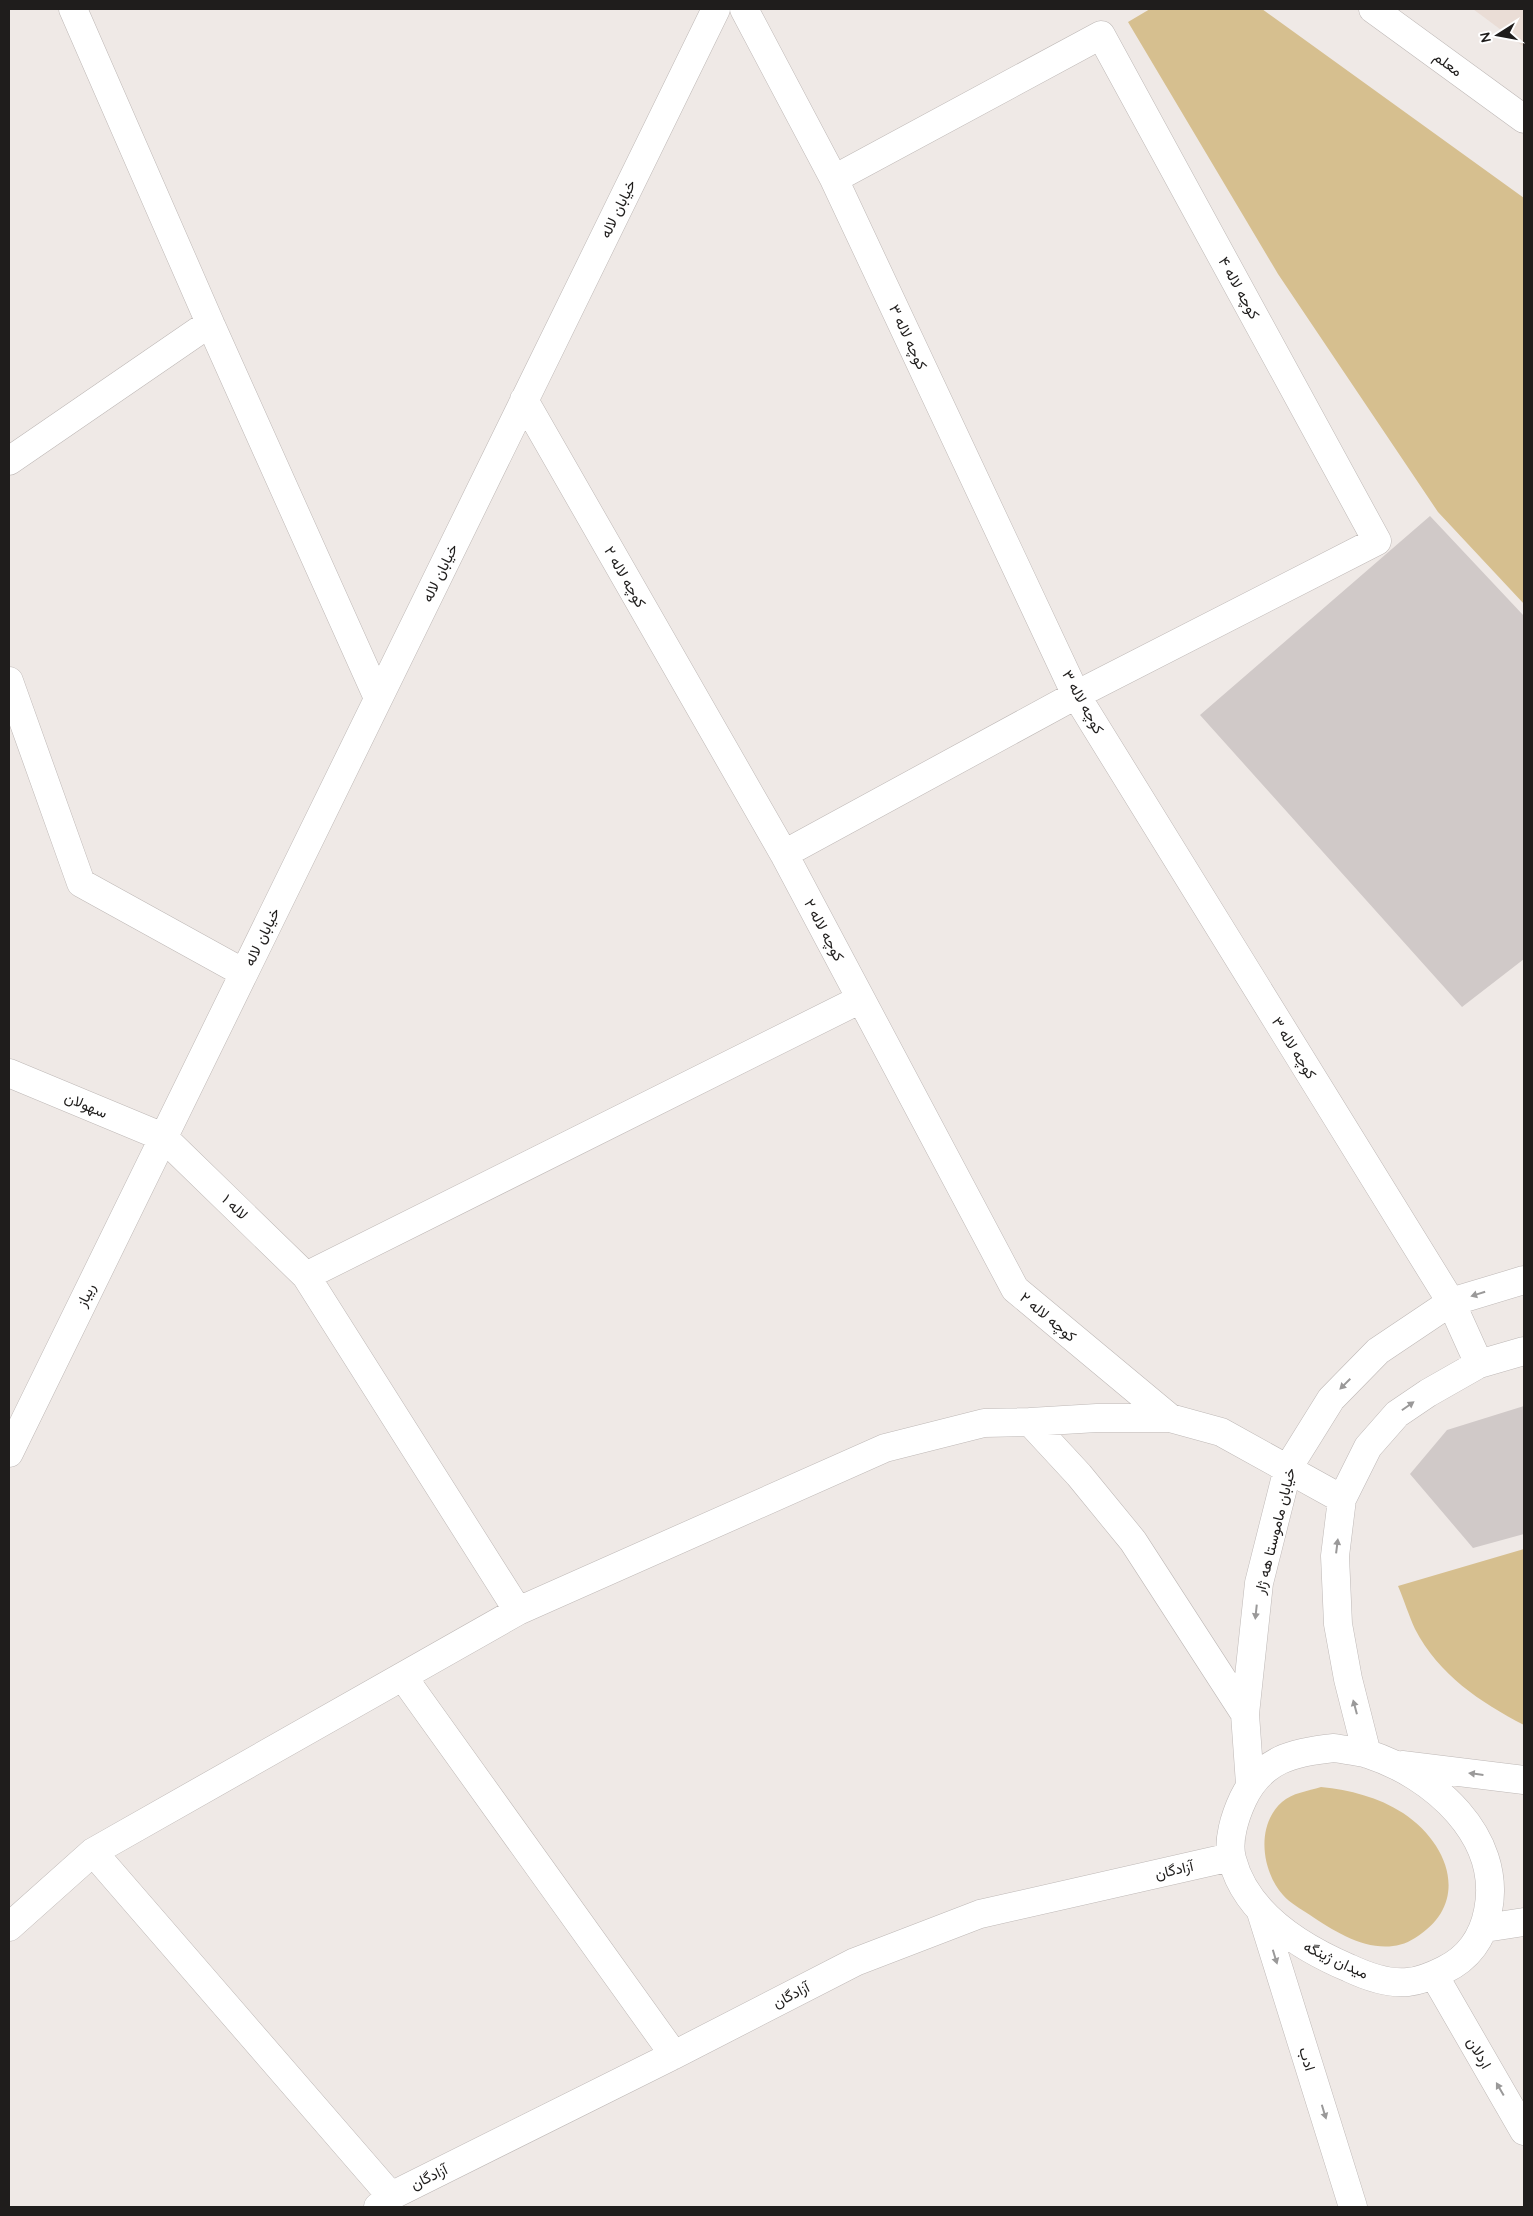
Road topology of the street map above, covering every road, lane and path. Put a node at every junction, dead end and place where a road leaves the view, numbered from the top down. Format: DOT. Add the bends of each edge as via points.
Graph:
graph roads {
  1 [pos="73,9"];
  2 [pos="716,9"];
  3 [pos="744,9"];
  4 [pos="1373,9"];
  5 [pos="1524,119"];
  6 [pos="834,179"];
  7 [pos="210,323"];
  8 [pos="524,400"];
  9 [pos="9,461"];
  10 [pos="9,681"];
  11 [pos="1076,695"];
  12 [pos="378,698"];
  13 [pos="784,854"];
  14 [pos="244,973"];
  15 [pos="861,999"];
  16 [pos="9,1072"];
  17 [pos="163,1137"];
  18 [pos="306,1276"];
  19 [pos="1524,1280"];
  20 [pos="1451,1302"];
  21 [pos="1524,1351"];
  22 [pos="1479,1364"];
  23 [pos="1170,1418"];
  24 [pos="1030,1422"];
  25 [pos="9,1453"];
  26 [pos="1288,1468"];
  27 [pos="1342,1499"];
  28 [pos="518,1611"];
  29 [pos="403,1677"];
  30 [pos="1245,1714"];
  31 [pos="1367,1754"];
  32 [pos="1393,1764"];
  33 [pos="1524,1780"];
  34 [pos="1250,1784"];
  35 [pos="93,1852"];
  36 [pos="1231,1857"];
  37 [pos="1260,1910"];
  38 [pos="1524,1922"];
  39 [pos="9,1927"];
  40 [pos="1484,1928"];
  41 [pos="1434,1975"];
  42 [pos="674,2056"];
  43 [pos="1524,2131"];
  44 [pos="385,2202"];
  45 [pos="1353,2207"];
  1 -- 7 [label="street"];
  2 -- 8 [label="street, خیابان لاله"];
  3 -- 6 [label="street, کوچه لاله ۳"];
  4 -- 5 [label="street, معلم"];
  6 -- 11 [label="street, کوچه لاله ۳"];
  6 -- 11 [label="street, کوچه لاله ۴" via="1100,35 1377,541"];
  7 -- 9 [label="street"];
  7 -- 12 [label="street"];
  8 -- 12 [label="street, خیابان لاله"];
  8 -- 13 [label="street, کوچه لاله ۲"];
  10 -- 14 [label="street" via="80,883"];
  11 -- 13 [label="street"];
  11 -- 20 [label="street, کوچه لاله ۳"];
  12 -- 14 [label="street, خیابان لاله"];
  13 -- 15 [label="street, کوچه لاله ۲"];
  14 -- 17 [label="street, خیابان لاله"];
  15 -- 18 [label="street"];
  15 -- 23 [label="street, کوچه لاله ۲" via="1015,1289"];
  16 -- 17 [label="street, سهولان"];
  17 -- 18 [label="street, لاله ۱"];
  17 -- 25 [label="street, ریباز"];
  18 -- 28 [label="street, لاله ۱"];
  19 -- 20 [label="street, خیابان ماموستا هه ژار, one-way"];
  20 -- 22 [label="street, کوچه لاله ۳"];
  20 -- 26 [label="street, خیابان ماموستا هه ژار, one-way" via="1378,1351 1331,1399"];
  21 -- 22 [label="street"];
  27 -- 22 [label="street, one-way" via="1368,1447 1397,1414 1428,1392"];
  23 -- 24 [label="street"];
  23 -- 26 [label="street" via="1220,1432"];
  24 -- 28 [label="street" via="984,1423 885,1448"];
  24 -- 30 [label="street" via="1133,1541"];
  26 -- 27 [label="street"];
  26 -- 30 [label="street, خیابان ماموستا هه ژار, one-way" via="1259,1583"];
  31 -- 27 [label="street, one-way" via="1338,1624 1335,1556"];
  28 -- 29 [label="street"];
  29 -- 35 [label="street"];
  29 -- 42 [label="street"];
  30 -- 34 [label="street, خیابان ماموستا هه ژار"];
  31 -- 32 [label="street, میدان ژینگه"];
  31 -- 34 [label="street, میدان ژینگه" via="1334,1748 1289,1755"];
  33 -- 32 [label="street, one-way"];
  32 -- 40 [label="street, میدان ژینگه" via="1440,1794 1462,1815 1481,1846 1490,1875"];
  34 -- 36 [label="street, میدان ژینگه" via="1234,1823"];
  35 -- 39 [label="street"];
  35 -- 44 [label="street"];
  36 -- 37 [label="street, میدان ژینگه" via="1247,1894"];
  36 -- 42 [label="street, آزادگان" via="980,1914 855,1962"];
  37 -- 41 [label="street, میدان ژینگه" via="1305,1947 1358,1972 1384,1980 1408,1982"];
  37 -- 45 [label="street, ادب, one-way"];
  38 -- 40 [label="street"];
  40 -- 41 [label="street, میدان ژینگه" via="1457,1964"];
  43 -- 41 [label="street, اردلان, one-way"];
  42 -- 44 [label="street, آزادگان"];
}
